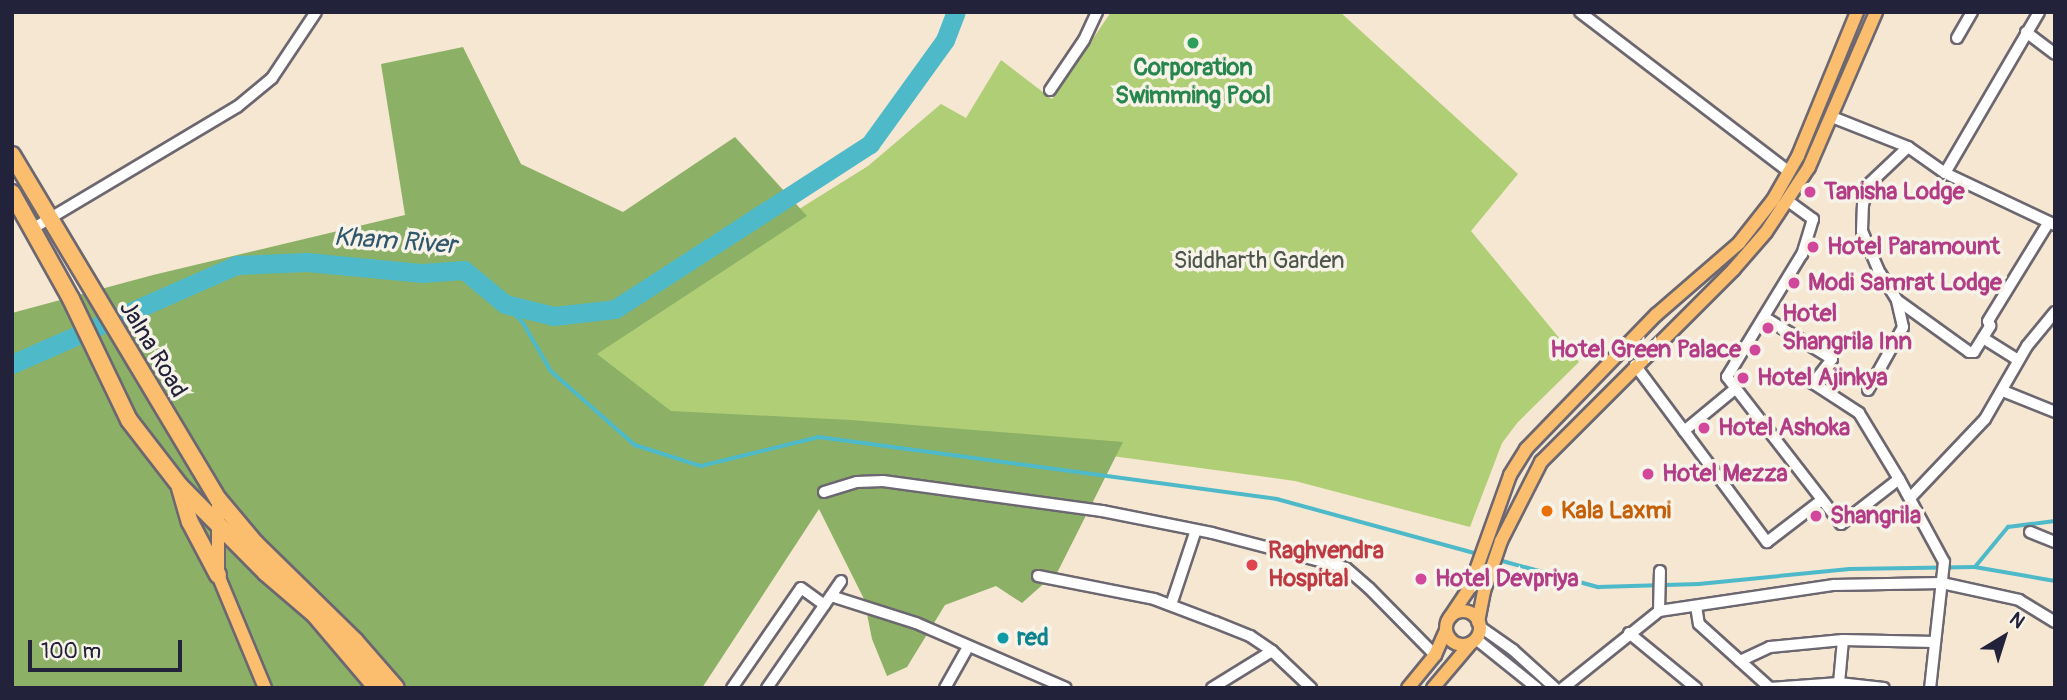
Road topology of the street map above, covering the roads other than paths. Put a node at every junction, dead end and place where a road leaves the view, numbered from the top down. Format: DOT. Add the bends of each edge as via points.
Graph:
graph roads {
  1 [pos="316,12"];
  2 [pos="1097,12"];
  3 [pos="1580,12"];
  4 [pos="1857,12"];
  5 [pos="1876,12"];
  6 [pos="1972,12"];
  7 [pos="2039,12"];
  8 [pos="2026,32"];
  9 [pos="1957,38"];
  10 [pos="2055,54"];
  11 [pos="1050,90"];
  12 [pos="1832,117"];
  13 [pos="1908,147"];
  14 [pos="12,155"];
  15 [pos="1789,172"];
  16 [pos="1945,173"];
  17 [pos="12,193"];
  18 [pos="1788,201"];
  19 [pos="49,219"];
  20 [pos="2052,223"];
  21 [pos="32,229"];
  22 [pos="1897,300"];
  23 [pos="2055,312"];
  24 [pos="1765,317"];
  25 [pos="1983,338"];
  26 [pos="2018,360"];
  27 [pos="1635,365"];
  28 [pos="1736,388"];
  29 [pos="1868,390"];
  30 [pos="2003,391"];
  31 [pos="2055,412"];
  32 [pos="1684,431"];
  33 [pos="1899,479"];
  34 [pos="180,486"];
  35 [pos="824,492"];
  36 [pos="1910,498"];
  37 [pos="218,499"];
  38 [pos="1822,500"];
  39 [pos="220,526"];
  40 [pos="1196,530"];
  41 [pos="2030,532"];
  42 [pos="2055,542"];
  43 [pos="1660,571"];
  44 [pos="218,575"];
  45 [pos="1038,576"];
  46 [pos="841,581"];
  47 [pos="1942,583"];
  48 [pos="827,601"];
  49 [pos="1171,605"];
  50 [pos="1696,606"];
  51 [pos="1659,611"];
  52 [pos="2055,622"];
  53 [pos="1448,623"];
  54 [pos="1476,632"];
  55 [pos="1629,633"];
  56 [pos="1843,640"];
  57 [pos="1935,642"];
  58 [pos="968,647"];
  59 [pos="1272,651"];
  60 [pos="1435,655"];
  61 [pos="1740,661"];
  62 [pos="1839,683"];
  63 [pos="1859,687"];
  64 [pos="264,688"];
  65 [pos="377,688"];
  66 [pos="396,688"];
  67 [pos="732,688"];
  68 [pos="767,688"];
  69 [pos="945,688"];
  70 [pos="1066,688"];
  71 [pos="1212,688"];
  72 [pos="1311,688"];
  73 [pos="1408,688"];
  74 [pos="1433,688"];
  75 [pos="1537,688"];
  76 [pos="1555,688"];
  77 [pos="1563,688"];
  78 [pos="1696,688"];
  79 [pos="1770,688"];
  80 [pos="1884,688"];
  81 [pos="1930,688"];
  1 -- 19 [label="street" via="272,78 237,107"];
  2 -- 11 [label="street"];
  3 -- 15 [label="street"];
  4 -- 15 [label="main road"];
  5 -- 12 [label="main road"];
  6 -- 9 [label="street"];
  7 -- 8 [label="street"];
  8 -- 10 [label="street"];
  8 -- 16 [label="street"];
  12 -- 13 [label="street"];
  12 -- 18 [label="main road"];
  13 -- 16 [label="street"];
  13 -- 22 [label="street" via="1868,186 1863,205 1862,231"];
  14 -- 19 [label="highway, Jalna Road"];
  15 -- 53 [label="main road" via="1739,243 1656,315 1527,449 1510,475 1470,587"];
  16 -- 20 [label="street"];
  17 -- 21 [label="highway"];
  18 -- 24 [label="street" via="1813,219 1802,254"];
  18 -- 27 [label="main road" via="1733,270"];
  19 -- 21 [label="street"];
  19 -- 37 [label="highway, Jalna Road"];
  20 -- 25 [label="street" via="1988,321"];
  21 -- 34 [label="highway" via="116,396"];
  22 -- 25 [label="street" via="1969,352 1975,352"];
  22 -- 29 [label="street" via="1903,327"];
  23 -- 26 [label="street"];
  24 -- 28 [label="street" via="1727,377"];
  24 -- 33 [label="street" via="1832,359 1813,383 1860,413"];
  25 -- 26 [label="street"];
  26 -- 30 [label="street"];
  27 -- 32 [label="street"];
  27 -- 54 [label="main road" via="1541,462 1501,541"];
  28 -- 32 [label="street"];
  28 -- 38 [label="street"];
  30 -- 31 [label="street"];
  30 -- 36 [label="street" via="1985,419"];
  32 -- 38 [label="street" via="1767,542"];
  33 -- 36 [label="street"];
  33 -- 38 [label="street" via="1841,524"];
  34 -- 39 [label="highway"];
  34 -- 44 [label="highway" via="190,522"];
  35 -- 40 [label="street" via="857,482 883,481"];
  36 -- 47 [label="street" via="1944,562"];
  37 -- 39 [label="main road, Jalna Road"];
  37 -- 66 [label="highway"];
  39 -- 44 [label="main road, Jalna Road"];
  39 -- 65 [label="highway" via="315,615"];
  40 -- 49 [label="street"];
  40 -- 60 [label="street" via="1346,568"];
  41 -- 42 [label="street"];
  43 -- 51 [label="street"];
  44 -- 64 [label="main road"];
  45 -- 49 [label="street"];
  46 -- 48 [label="street"];
  47 -- 50 [label="street" via="1833,585"];
  47 -- 52 [label="street" via="2019,600"];
  47 -- 57 [label="street"];
  48 -- 58 [label="street" via="916,623"];
  48 -- 67 [label="street" via="801,588"];
  48 -- 68 [label="street"];
  49 -- 59 [label="street" via="1250,636"];
  50 -- 51 [label="street"];
  50 -- 61 [label="street" via="1699,624"];
  51 -- 55 [label="street"];
  53 -- 54 [label="main road" via="1466,612"];
  53 -- 54 [label="main road" via="1455,643"];
  53 -- 60 [label="main road"];
  54 -- 74 [label="main road"];
  54 -- 75 [label="street"];
  54 -- 76 [label="street" via="1513,650"];
  55 -- 77 [label="street"];
  55 -- 78 [label="street"];
  56 -- 57 [label="street"];
  56 -- 61 [label="street" via="1770,647"];
  56 -- 62 [label="street"];
  57 -- 81 [label="street"];
  58 -- 69 [label="street"];
  58 -- 70 [label="street"];
  59 -- 71 [label="street"];
  59 -- 72 [label="street"];
  60 -- 73 [label="main road"];
  61 -- 79 [label="street"];
  62 -- 63 [label="street"];
  62 -- 79 [label="street"];
  63 -- 80 [label="street"];
}
